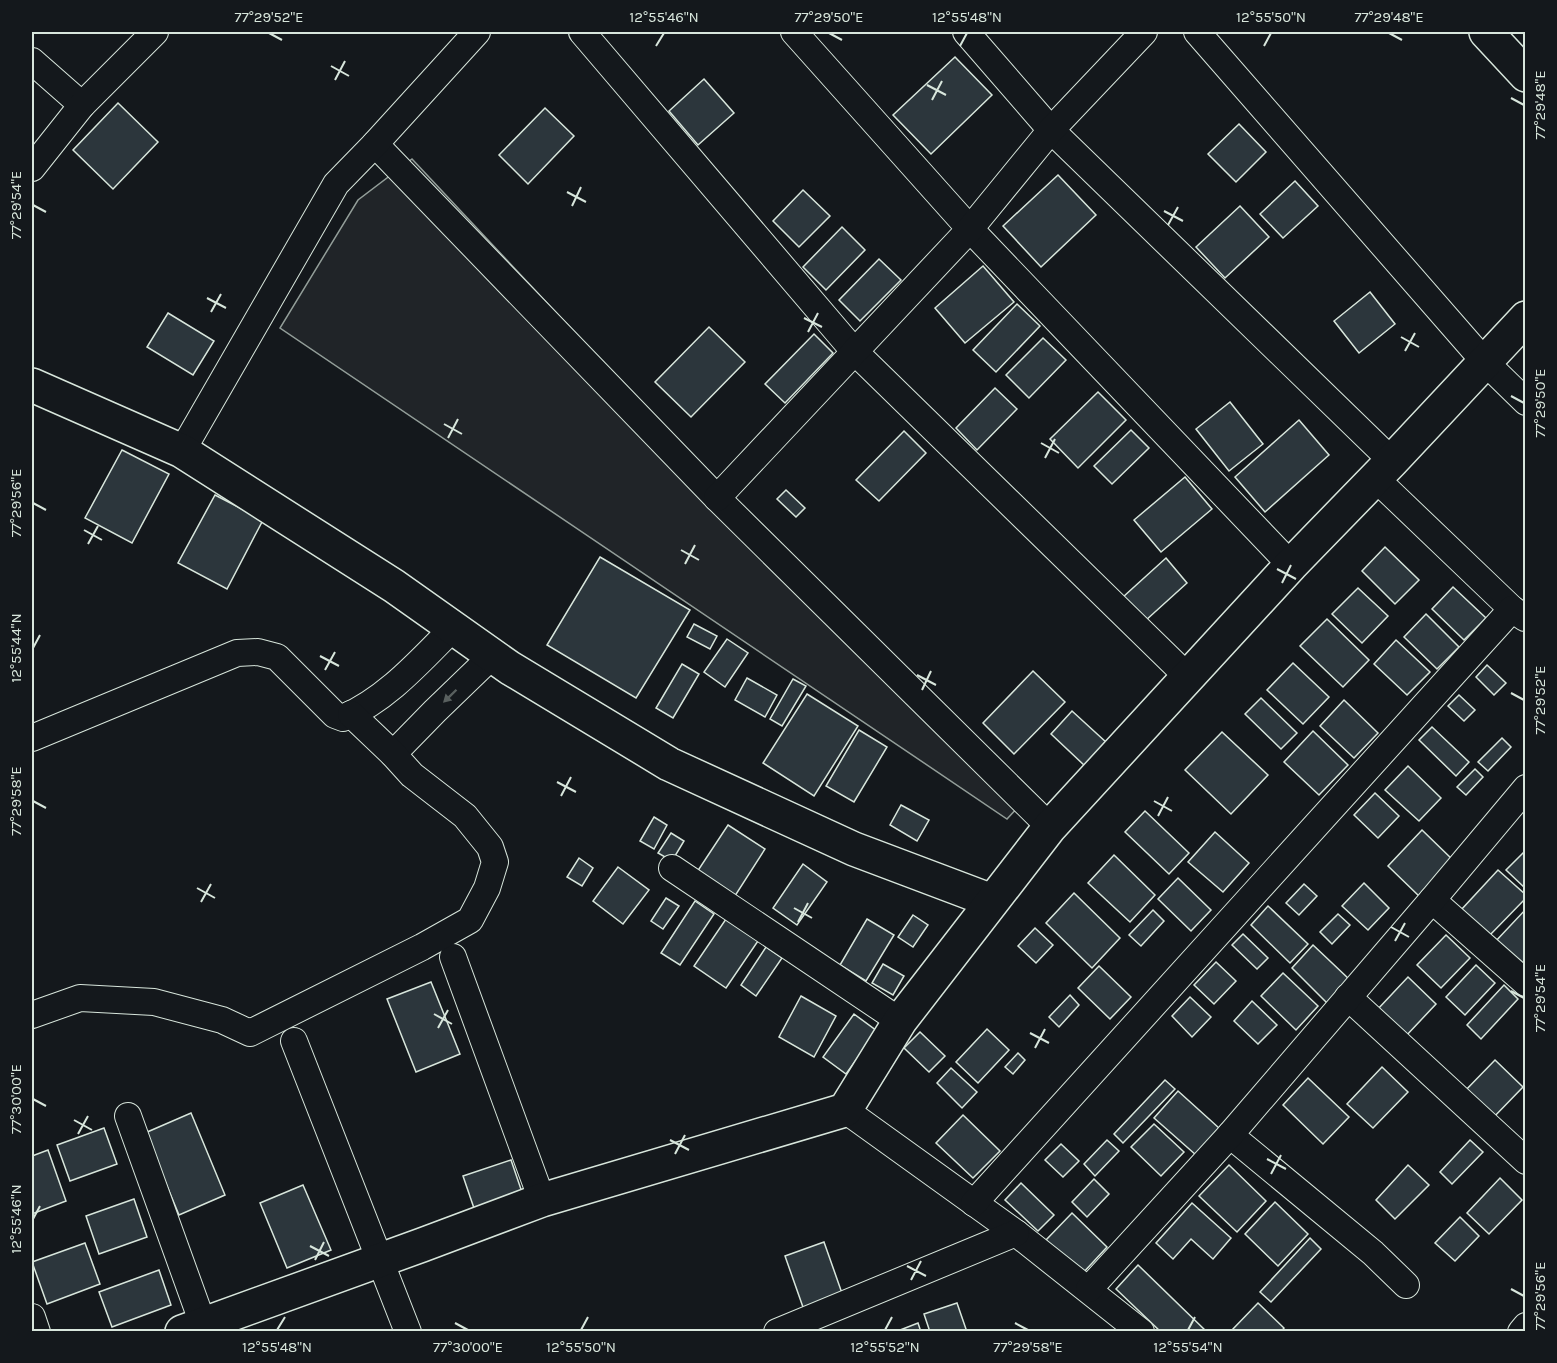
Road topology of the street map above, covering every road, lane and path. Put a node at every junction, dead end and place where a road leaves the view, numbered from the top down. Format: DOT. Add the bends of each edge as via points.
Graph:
graph roads {
  1 [pos="155,32"];
  2 [pos="477,32"];
  3 [pos="582,32"];
  4 [pos="794,32"];
  5 [pos="966,32"];
  6 [pos="1144,32"];
  7 [pos="1197,32"];
  8 [pos="1486,32"];
  9 [pos="32,61"];
  10 [pos="1526,75"];
  11 [pos="82,105"];
  12 [pos="1051,130"];
  13 [pos="375,144"];
  14 [pos="32,168"];
  15 [pos="970,229"];
  16 [pos="1526,318"];
  17 [pos="854,351"];
  18 [pos="1484,362"];
  19 [pos="32,385"];
  20 [pos="1526,402"];
  21 [pos="182,451"];
  22 [pos="1384,470"];
  23 [pos="717,498"];
  24 [pos="1291,565"];
  25 [pos="1519,613"];
  26 [pos="453,628"];
  27 [pos="492,656"];
  28 [pos="1189,678"];
  29 [pos="351,714"];
  30 [pos="32,738"];
  31 [pos="393,754"];
  32 [pos="1526,788"];
  33 [pos="1050,827"];
  34 [pos="672,868"];
  35 [pos="1432,900"];
  36 [pos="992,901"];
  37 [pos="453,957"];
  38 [pos="1526,983"];
  39 [pos="1348,997"];
  40 [pos="32,1015"];
  41 [pos="900,1021"];
  42 [pos="294,1041"];
  43 [pos="845,1110"];
  44 [pos="128,1116"];
  45 [pos="1230,1135"];
  46 [pos="1526,1161"];
  47 [pos="542,1200"];
  48 [pos="974,1203"];
  49 [pos="1016,1233"];
  50 [pos="381,1260"];
  51 [pos="1406,1285"];
  52 [pos="1089,1289"];
  53 [pos="32,1317"];
  54 [pos="1526,1326"];
  55 [pos="192,1328"];
  56 [pos="37,1332"];
  57 [pos="408,1332"];
  58 [pos="777,1332"];
  59 [pos="1141,1332"];
  60 [pos="1521,1332"];
  1 -- 11 [label="street"];
  2 -- 13 [label="street"];
  3 -- 17 [label="street"];
  4 -- 15 [label="street"];
  5 -- 12 [label="street"];
  6 -- 12 [label="street"];
  7 -- 18 [label="street"];
  8 -- 10 [label="street"];
  9 -- 11 [label="street"];
  11 -- 14 [label="street"];
  12 -- 15 [label="street"];
  12 -- 22 [label="street"];
  13 -- 21 [label="street" via="336,184"];
  13 -- 23 [label="street"];
  15 -- 17 [label="street"];
  15 -- 24 [label="street"];
  16 -- 18 [label="street"];
  17 -- 23 [label="street"];
  17 -- 28 [label="street"];
  18 -- 20 [label="street"];
  18 -- 22 [label="street"];
  19 -- 21 [label="street"];
  21 -- 26 [label="street"];
  22 -- 24 [label="street"];
  22 -- 25 [label="street"];
  23 -- 33 [label="street"];
  24 -- 28 [label="street"];
  25 -- 48 [label="street"];
  26 -- 27 [label="street"];
  26 -- 29 [label="street" via="399,681"];
  27 -- 31 [label="street, one-way"];
  27 -- 36 [label="street" via="669,764 854,849"];
  28 -- 33 [label="street"];
  29 -- 30 [label="street" via="343,718 335,715 277,657 258,651 237,653"];
  29 -- 31 [label="street"];
  31 -- 40 [label="street" via="412,775 465,816 490,847 495,862 470,920 250,1033 222,1020 154,1002 80,998"];
  32 -- 35 [label="street"];
  33 -- 36 [label="street"];
  34 -- 41 [label="street"];
  35 -- 38 [label="street"];
  35 -- 39 [label="street"];
  36 -- 41 [label="street"];
  37 -- 47 [label="street"];
  39 -- 45 [label="street"];
  39 -- 46 [label="street"];
  41 -- 43 [label="street"];
  42 -- 50 [label="street"];
  43 -- 47 [label="street"];
  43 -- 48 [label="street"];
  44 -- 55 [label="street"];
  45 -- 51 [label="street"];
  45 -- 52 [label="street"];
  47 -- 50 [label="street"];
  48 -- 49 [label="street"];
  49 -- 52 [label="street"];
  49 -- 58 [label="street"];
  50 -- 55 [label="street"];
  50 -- 57 [label="street"];
  52 -- 59 [label="street"];
  53 -- 56 [label="street"];
  54 -- 60 [label="street"];
}
